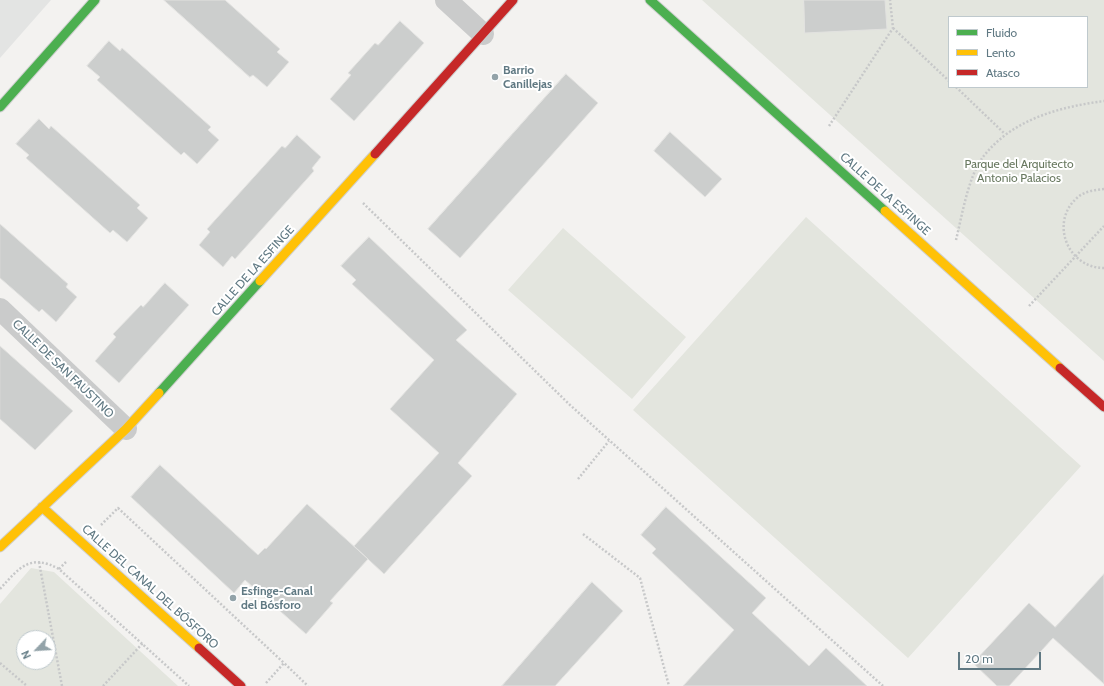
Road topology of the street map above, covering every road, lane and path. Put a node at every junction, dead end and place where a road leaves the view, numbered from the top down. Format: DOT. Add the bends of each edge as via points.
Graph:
graph roads {
  1 [pos="95,0"];
  2 [pos="446,0"];
  3 [pos="513,0"];
  4 [pos="650,0"];
  5 [pos="890,0"];
  6 [pos="893,28"];
  7 [pos="483,34"];
  8 [pos="948,80"];
  9 [pos="957,88"];
  10 [pos="1104,101"];
  11 [pos="0,107"];
  12 [pos="828,128"];
  13 [pos="1005,134"];
  14 [pos="346,186"];
  15 [pos="1104,189"];
  16 [pos="1104,226"];
  17 [pos="956,241"];
  18 [pos="1075,257"];
  19 [pos="1104,268"];
  20 [pos="1028,306"];
  21 [pos="0,309"];
  22 [pos="1104,407"];
  23 [pos="126,429"];
  24 [pos="609,441"];
  25 [pos="578,479"];
  26 [pos="42,507"];
  27 [pos="583,534"];
  28 [pos="83,544"];
  29 [pos="0,547"];
  30 [pos="39,562"];
  31 [pos="0,589"];
  32 [pos="143,643"];
  33 [pos="0,663"];
  34 [pos="284,663"];
  35 [pos="27,686"];
  36 [pos="62,686"];
  37 [pos="103,686"];
  38 [pos="189,686"];
  39 [pos="241,686"];
  40 [pos="263,686"];
  41 [pos="308,686"];
  42 [pos="669,686"];
  43 [pos="883,686"];
  1 -- 11 [label="street"];
  2 -- 7 [label="street"];
  3 -- 7 [label="street, CALLE DE LA ESFINGE"];
  4 -- 22 [label="street, CALLE DE LA ESFINGE"];
  5 -- 6 [label="path"];
  6 -- 8 [label="path"];
  6 -- 12 [label="path"];
  7 -- 14 [label="street, CALLE DE LA ESFINGE"];
  9 -- 13 [label="path"];
  10 -- 13 [label="path" via="1069,106 1035,118"];
  13 -- 17 [label="path" via="982,158 969,188"];
  14 -- 23 [label="street, CALLE DE LA ESFINGE"];
  14 -- 24 [label="path"];
  15 -- 18 [label="path" via="1078,197 1069,207 1064,219 1063,233 1067,246"];
  16 -- 18 [label="path"];
  18 -- 19 [label="path" via="1085,264"];
  18 -- 20 [label="path"];
  21 -- 23 [label="street, CALLE DE SAN FAUSTINO"];
  23 -- 26 [label="street, CALLE DE LA ESFINGE"];
  24 -- 25 [label="path"];
  24 -- 43 [label="path"];
  26 -- 28 [label="street, CALLE DEL CANAL DEL BÓSFORO"];
  26 -- 29 [label="street, CALLE DE LA ESFINGE"];
  27 -- 42 [label="path" via="640,578"];
  28 -- 34 [label="path" via="118,508"];
  28 -- 39 [label="street, CALLE DEL CANAL DEL BÓSFORO"];
  30 -- 31 [label="path" via="30,562 18,569"];
  30 -- 32 [label="path" via="48,562 59,569"];
  30 -- 36 [label="path"];
  32 -- 37 [label="path"];
  32 -- 38 [label="path"];
  33 -- 35 [label="path"];
  34 -- 40 [label="path"];
  34 -- 41 [label="path"];
}
